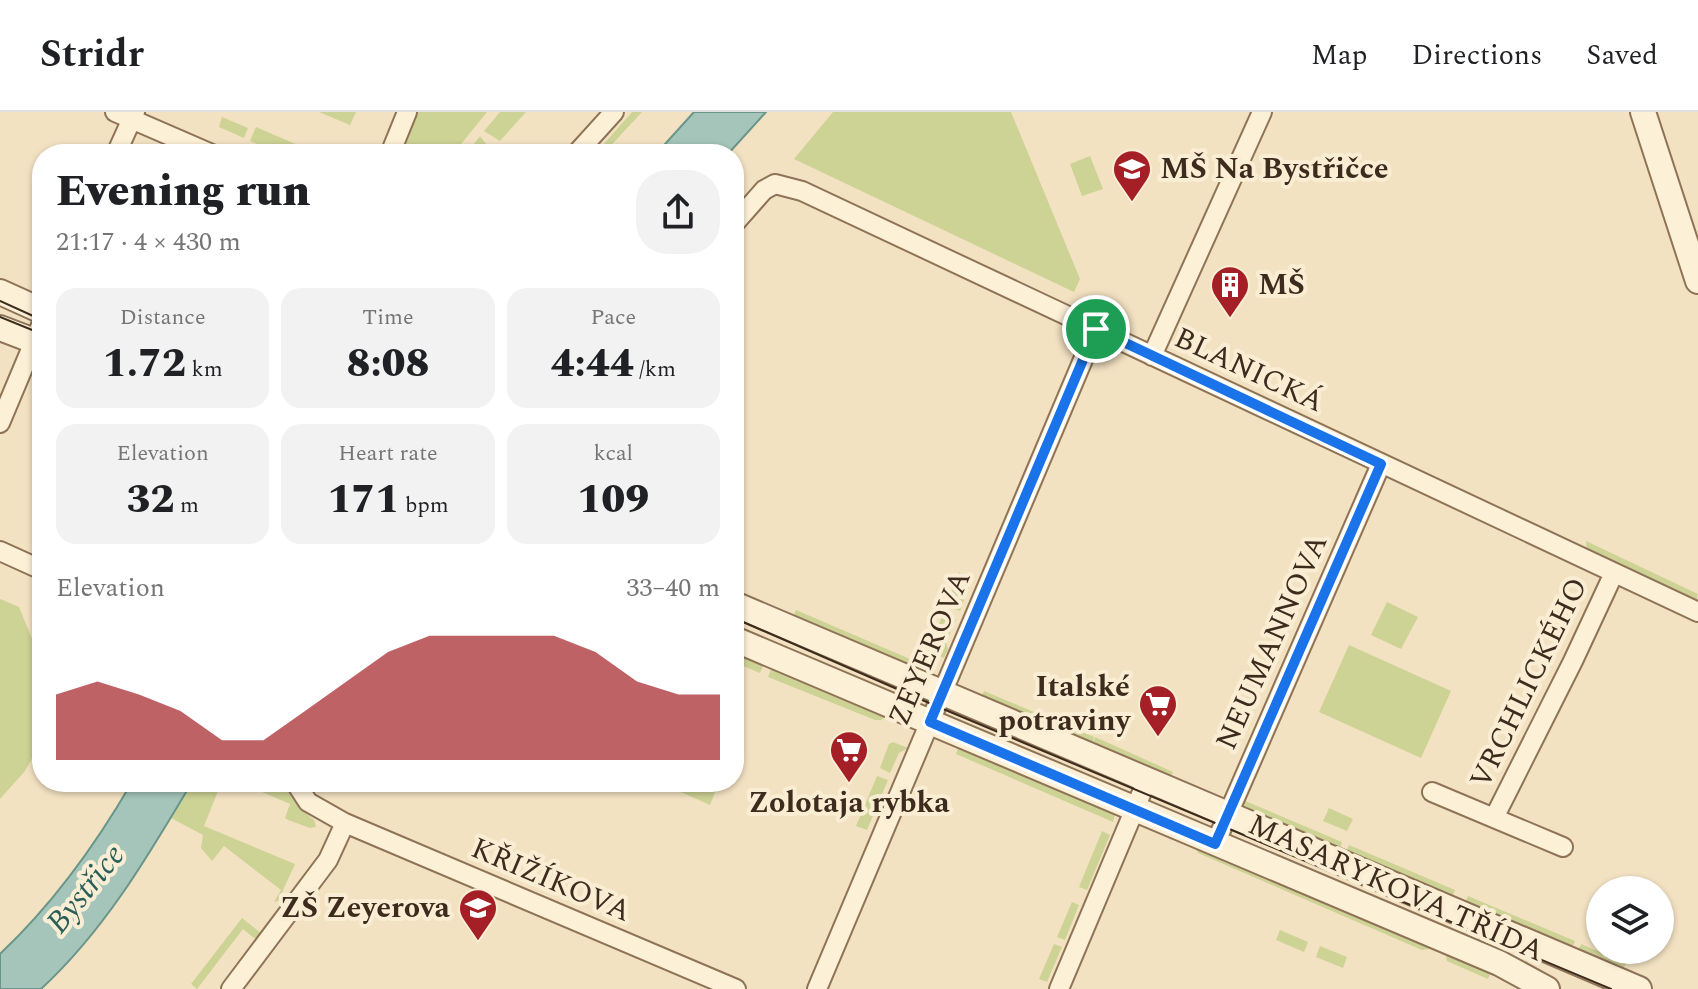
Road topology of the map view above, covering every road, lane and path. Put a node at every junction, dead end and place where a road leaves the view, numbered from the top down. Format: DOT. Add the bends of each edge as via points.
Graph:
graph roads {
  1 [pos="407,112"];
  2 [pos="614,112"];
  3 [pos="1262,112"];
  4 [pos="1643,112"];
  5 [pos="127,114"];
  6 [pos="119,144"];
  7 [pos="191,144"];
  8 [pos="394,144"];
  9 [pos="585,144"];
  10 [pos="744,213"];
  11 [pos="1698,281"];
  12 [pos="0,292"];
  13 [pos="32,306"];
  14 [pos="0,328"];
  15 [pos="1096,329"];
  16 [pos="32,335"];
  17 [pos="32,352"];
  18 [pos="1152,356"];
  19 [pos="0,423"];
  20 [pos="1381,464"];
  21 [pos="0,551"];
  22 [pos="32,565"];
  23 [pos="1614,573"];
  24 [pos="744,608"];
  25 [pos="1698,612"];
  26 [pos="744,643"];
  27 [pos="942,693"];
  28 [pos="930,722"];
  29 [pos="1147,780"];
  30 [pos="302,792"];
  31 [pos="1432,792"];
  32 [pos="1228,814"];
  33 [pos="1132,818"];
  34 [pos="1494,818"];
  35 [pos="345,823"];
  36 [pos="1215,844"];
  37 [pos="1563,847"];
  38 [pos="729,986"];
  39 [pos="231,989"];
  40 [pos="817,989"];
  41 [pos="1059,989"];
  42 [pos="1547,989"];
  43 [pos="1639,989"];
  1 -- 8 [label="street"];
  2 -- 9 [label="street"];
  3 -- 18 [label="street"];
  4 -- 11 [label="street"];
  5 -- 6 [label="street"];
  5 -- 7 [label="street"];
  10 -- 15 [label="street, BLANICKÁ" via="775,184 802,191"];
  12 -- 13 [label="street"];
  14 -- 16 [label="street"];
  15 -- 18 [label="street, BLANICKÁ"];
  15 -- 27 [label="street, ZEYEROVA"];
  17 -- 19 [label="street"];
  18 -- 20 [label="street, BLANICKÁ"];
  20 -- 23 [label="street, BLANICKÁ"];
  20 -- 32 [label="street, NEUMANNOVA"];
  21 -- 22 [label="street"];
  23 -- 25 [label="street, BLANICKÁ"];
  23 -- 34 [label="street, VRCHLICKÉHO"];
  24 -- 27 [label="street, MASARYKOVA TŘÍDA"];
  26 -- 28 [label="street, MASARYKOVA TŘÍDA"];
  27 -- 28 [label="street, ZEYEROVA"];
  27 -- 29 [label="street, MASARYKOVA TŘÍDA"];
  28 -- 33 [label="street, MASARYKOVA TŘÍDA"];
  28 -- 40 [label="street, ZEYEROVA"];
  29 -- 32 [label="street, MASARYKOVA TŘÍDA"];
  29 -- 33 [label="street"];
  30 -- 35 [label="street, KŘIŽÍKOVA" via="308,802"];
  31 -- 34 [label="street"];
  32 -- 36 [label="street, NEUMANNOVA"];
  32 -- 43 [label="street, MASARYKOVA TŘÍDA"];
  33 -- 36 [label="street, MASARYKOVA TŘÍDA"];
  33 -- 41 [label="street"];
  34 -- 37 [label="street"];
  35 -- 38 [label="street, KŘIŽÍKOVA"];
  35 -- 39 [label="street" via="328,860"];
  36 -- 42 [label="street, MASARYKOVA TŘÍDA" via="1499,963"];
}
